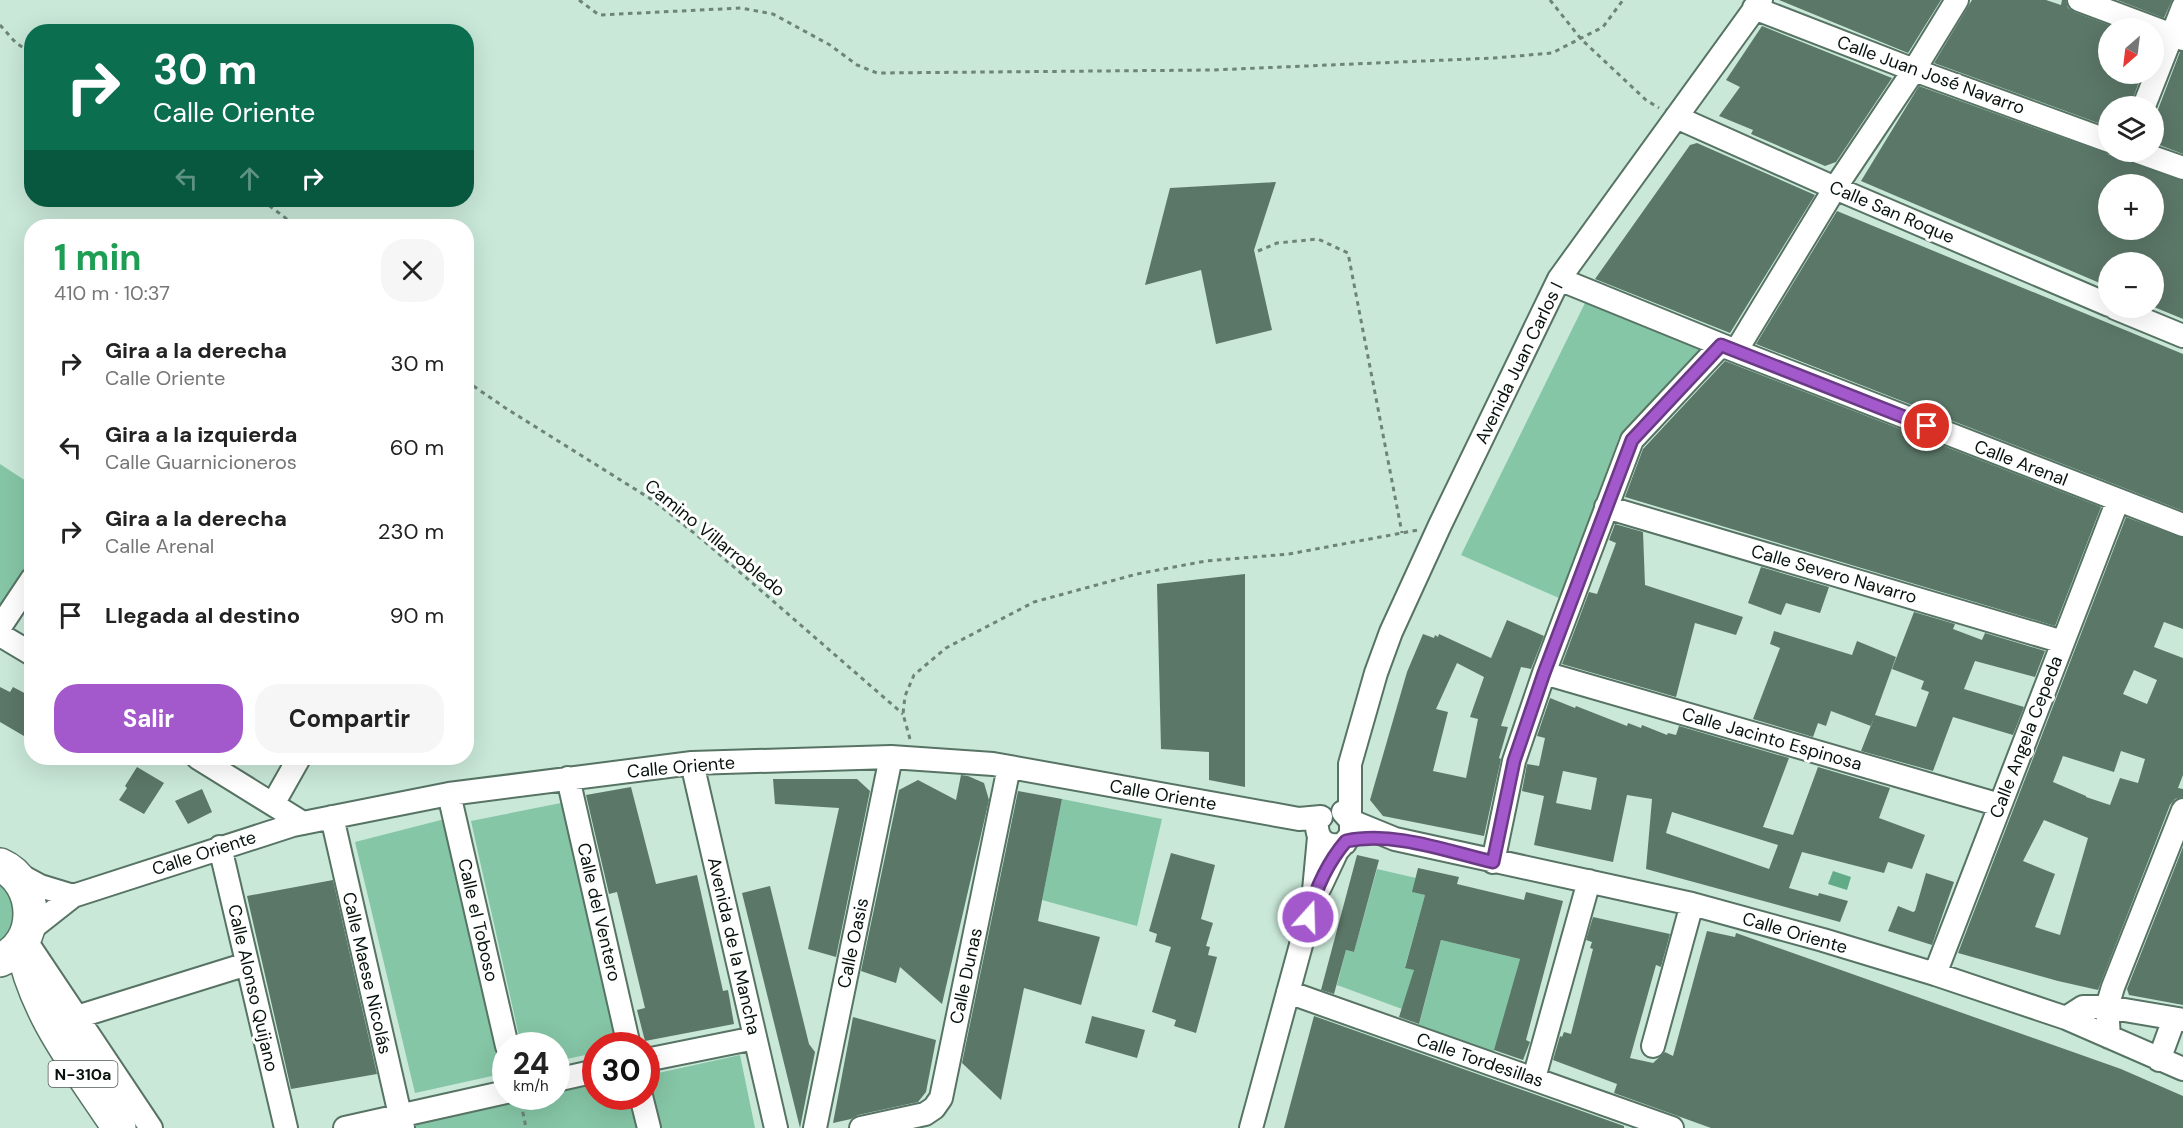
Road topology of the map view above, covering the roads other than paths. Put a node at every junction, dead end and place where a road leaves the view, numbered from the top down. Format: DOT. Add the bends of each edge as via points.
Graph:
graph roads {
  1 [pos="1957,0"];
  2 [pos="2079,0"];
  3 [pos="1758,4"];
  4 [pos="2183,7"];
  5 [pos="2177,37"];
  6 [pos="1914,70"];
  7 [pos="2149,96"];
  8 [pos="1676,117"];
  9 [pos="2098,137"];
  10 [pos="2164,161"];
  11 [pos="2183,168"];
  12 [pos="1835,188"];
  13 [pos="1559,279"];
  14 [pos="2098,300"];
  15 [pos="2139,318"];
  16 [pos="2183,336"];
  17 [pos="1728,348"];
  18 [pos="2118,500"];
  19 [pos="1606,507"];
  20 [pos="2183,525"];
  21 [pos="24,591"];
  22 [pos="0,627"];
  23 [pos="0,635"];
  24 [pos="2063,642"];
  25 [pos="24,649"];
  26 [pos="1544,673"];
  27 [pos="891,757"];
  28 [pos="692,764"];
  29 [pos="1350,764"];
  30 [pos="209,765"];
  31 [pos="296,765"];
  32 [pos="1009,767"];
  33 [pos="568,778"];
  34 [pos="449,794"];
  35 [pos="273,804"];
  36 [pos="2000,805"];
  37 [pos="2183,810"];
  38 [pos="332,817"];
  39 [pos="303,823"];
  40 [pos="1316,824"];
  41 [pos="1348,831"];
  42 [pos="220,847"];
  43 [pos="1493,862"];
  44 [pos="4,867"];
  45 [pos="1589,881"];
  46 [pos="73,896"];
  47 [pos="1312,901"];
  48 [pos="1692,904"];
  49 [pos="18,944"];
  50 [pos="247,964"];
  51 [pos="1935,974"];
  52 [pos="0,976"];
  53 [pos="1288,992"];
  54 [pos="2107,1007"];
  55 [pos="62,1018"];
  56 [pos="2066,1018"];
  57 [pos="2178,1019"];
  58 [pos="504,1032"];
  59 [pos="626,1032"];
  60 [pos="2109,1037"];
  61 [pos="755,1038"];
  62 [pos="1653,1046"];
  63 [pos="660,1057"];
  64 [pos="2159,1060"];
  65 [pos="2183,1069"];
  66 [pos="1534,1078"];
  67 [pos="492,1096"];
  68 [pos="644,1110"];
  69 [pos="401,1122"];
  70 [pos="119,1128"];
  71 [pos="151,1128"];
  72 [pos="286,1128"];
  73 [pos="345,1128"];
  74 [pos="649,1128"];
  75 [pos="776,1128"];
  76 [pos="815,1128"];
  77 [pos="861,1128"];
  78 [pos="1251,1128"];
  79 [pos="1672,1128"];
  1 -- 6 [label="street"];
  2 -- 5 [label="street"];
  3 -- 6 [label="street, Calle Juan José Navarro"];
  3 -- 8 [label="street, Avenida Juan Carlos I"];
  4 -- 5 [label="street"];
  5 -- 7 [label="street"];
  6 -- 9 [label="street, Calle Juan José Navarro"];
  6 -- 12 [label="street"];
  8 -- 12 [label="street, Calle San Roque"];
  8 -- 13 [label="street, Avenida Juan Carlos I"];
  10 -- 11 [label="street"];
  12 -- 14 [label="street, Calle San Roque"];
  12 -- 17 [label="street"];
  13 -- 17 [label="street, Calle Arenal"];
  13 -- 29 [label="street, Avenida Juan Carlos I" via="1391,632"];
  15 -- 16 [label="street"];
  17 -- 18 [label="street, Calle Arenal"];
  17 -- 19 [label="street" via="1632,440"];
  18 -- 20 [label="street, Calle Arenal"];
  18 -- 24 [label="street, Calle Angela Cepeda"];
  19 -- 24 [label="street, Calle Severo Navarro"];
  19 -- 26 [label="street"];
  21 -- 22 [label="street"];
  23 -- 25 [label="street"];
  24 -- 36 [label="street, Calle Angela Cepeda"];
  26 -- 36 [label="street, Calle Jacinto Espinosa"];
  26 -- 43 [label="street" via="1514,761"];
  27 -- 28 [label="street, Calle Oriente"];
  27 -- 32 [label="street, Calle Oriente"];
  27 -- 76 [label="street, Calle Oasis"];
  28 -- 33 [label="street, Calle Oriente"];
  28 -- 61 [label="street, Avenida de la Mancha"];
  29 -- 40 [label="street"];
  29 -- 41 [label="street"];
  30 -- 35 [label="street"];
  31 -- 35 [label="street"];
  32 -- 40 [label="street, Calle Oriente"];
  32 -- 77 [label="street, Calle Dunas" via="941,1098 925,1114"];
  33 -- 34 [label="street, Calle Oriente"];
  33 -- 59 [label="street, Calle del Ventero"];
  34 -- 38 [label="street, Calle Oriente"];
  34 -- 58 [label="street, Calle el Toboso"];
  35 -- 39 [label="street"];
  36 -- 51 [label="street, Calle Angela Cepeda"];
  37 -- 54 [label="street"];
  38 -- 39 [label="street, Calle Oriente"];
  38 -- 69 [label="street, Calle Maese Nicolás"];
  39 -- 42 [label="street, Calle Oriente"];
  40 -- 41 [label="street" via="1323,842 1331,846"];
  40 -- 41 [label="street" via="1330,811 1342,812"];
  40 -- 47 [label="street"];
  41 -- 43 [label="street, Calle Oriente"];
  41 -- 47 [label="street"];
  42 -- 46 [label="street, Calle Oriente"];
  42 -- 50 [label="street, Calle Alonso Quijano"];
  43 -- 45 [label="street, Calle Oriente"];
  44 -- 46 [label="street" via="40,886"];
  44 -- 49 [label="highway, N-310a" via="22,883 30,903 30,924"];
  45 -- 48 [label="street, Calle Oriente"];
  45 -- 66 [label="street"];
  46 -- 49 [label="street"];
  47 -- 53 [label="street"];
  48 -- 51 [label="street, Calle Oriente"];
  48 -- 62 [label="street"];
  49 -- 55 [label="highway, N-310a" via="33,984"];
  50 -- 55 [label="street"];
  50 -- 72 [label="street, Calle Alonso Quijano"];
  51 -- 56 [label="street, Calle Oriente"];
  52 -- 55 [label="highway, N-310a"];
  53 -- 66 [label="street, Calle Tordesillas"];
  53 -- 78 [label="street"];
  54 -- 56 [label="street" via="2084,1007"];
  54 -- 57 [label="street"];
  54 -- 60 [label="street"];
  55 -- 70 [label="highway, N-310a"];
  55 -- 71 [label="street"];
  56 -- 60 [label="street, Calle Oriente"];
  57 -- 64 [label="street"];
  60 -- 64 [label="street, Calle Oriente"];
  61 -- 63 [label="street"];
  61 -- 75 [label="street, Avenida de la Mancha"];
  64 -- 65 [label="street, Calle Oriente"];
  66 -- 79 [label="street, Calle Tordesillas"];
  67 -- 69 [label="street"];
  68 -- 74 [label="street"];
  69 -- 73 [label="street"];
}
